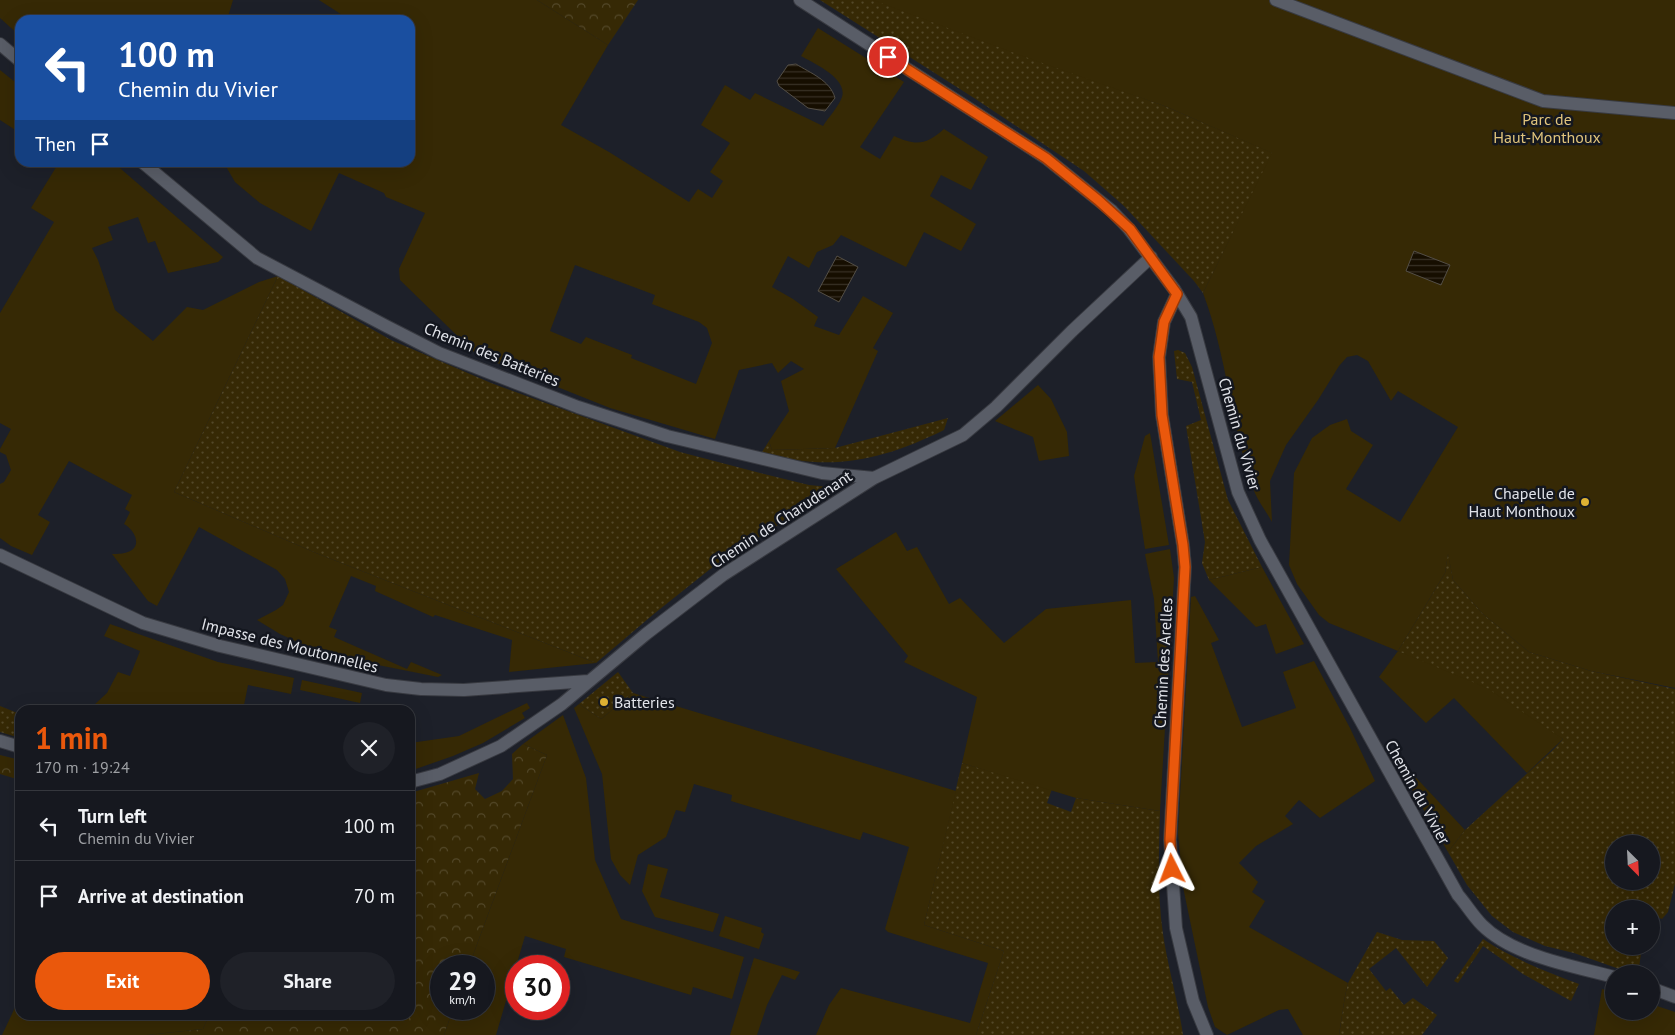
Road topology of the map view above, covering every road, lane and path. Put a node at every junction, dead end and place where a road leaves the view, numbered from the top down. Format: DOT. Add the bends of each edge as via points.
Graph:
graph roads {
  1 [pos="800,0"];
  2 [pos="1276,0"];
  3 [pos="0,44"];
  4 [pos="15,57"];
  5 [pos="1675,113"];
  6 [pos="148,167"];
  7 [pos="1151,257"];
  8 [pos="1177,294"];
  9 [pos="874,478"];
  10 [pos="0,555"];
  11 [pos="588,681"];
  12 [pos="0,741"];
  13 [pos="15,746"];
  14 [pos="415,781"];
  15 [pos="1605,974"];
  16 [pos="1660,991"];
  17 [pos="1675,997"];
  18 [pos="1206,1035"];
  1 -- 7 [label="street, Chemin du Vivier" via="1046,158 1112,211"];
  2 -- 5 [label="street" via="1543,101"];
  3 -- 4 [label="street"];
  6 -- 9 [label="street, Chemin des Batteries" via="257,258 439,353 578,407 667,436 822,474"];
  7 -- 8 [label="street, Chemin du Vivier"];
  7 -- 9 [label="street, Chemin de Charudenant" via="963,435"];
  8 -- 15 [label="street, Chemin du Vivier" via="1191,317 1238,492 1260,540 1458,895 1482,925 1508,943 1530,953"];
  8 -- 18 [label="street, Chemin des Arelles" via="1164,322 1159,357 1162,415 1185,567 1170,840 1176,928 1193,1001"];
  9 -- 11 [label="street, Chemin de Charudenant" via="723,575"];
  10 -- 11 [label="street, Impasse des Moutonnelles" via="143,623 220,646 386,685 464,690"];
  11 -- 14 [label="street, Chemin de Charudenant" via="562,704 501,746 440,774"];
  12 -- 13 [label="street"];
  16 -- 17 [label="street"];
}
